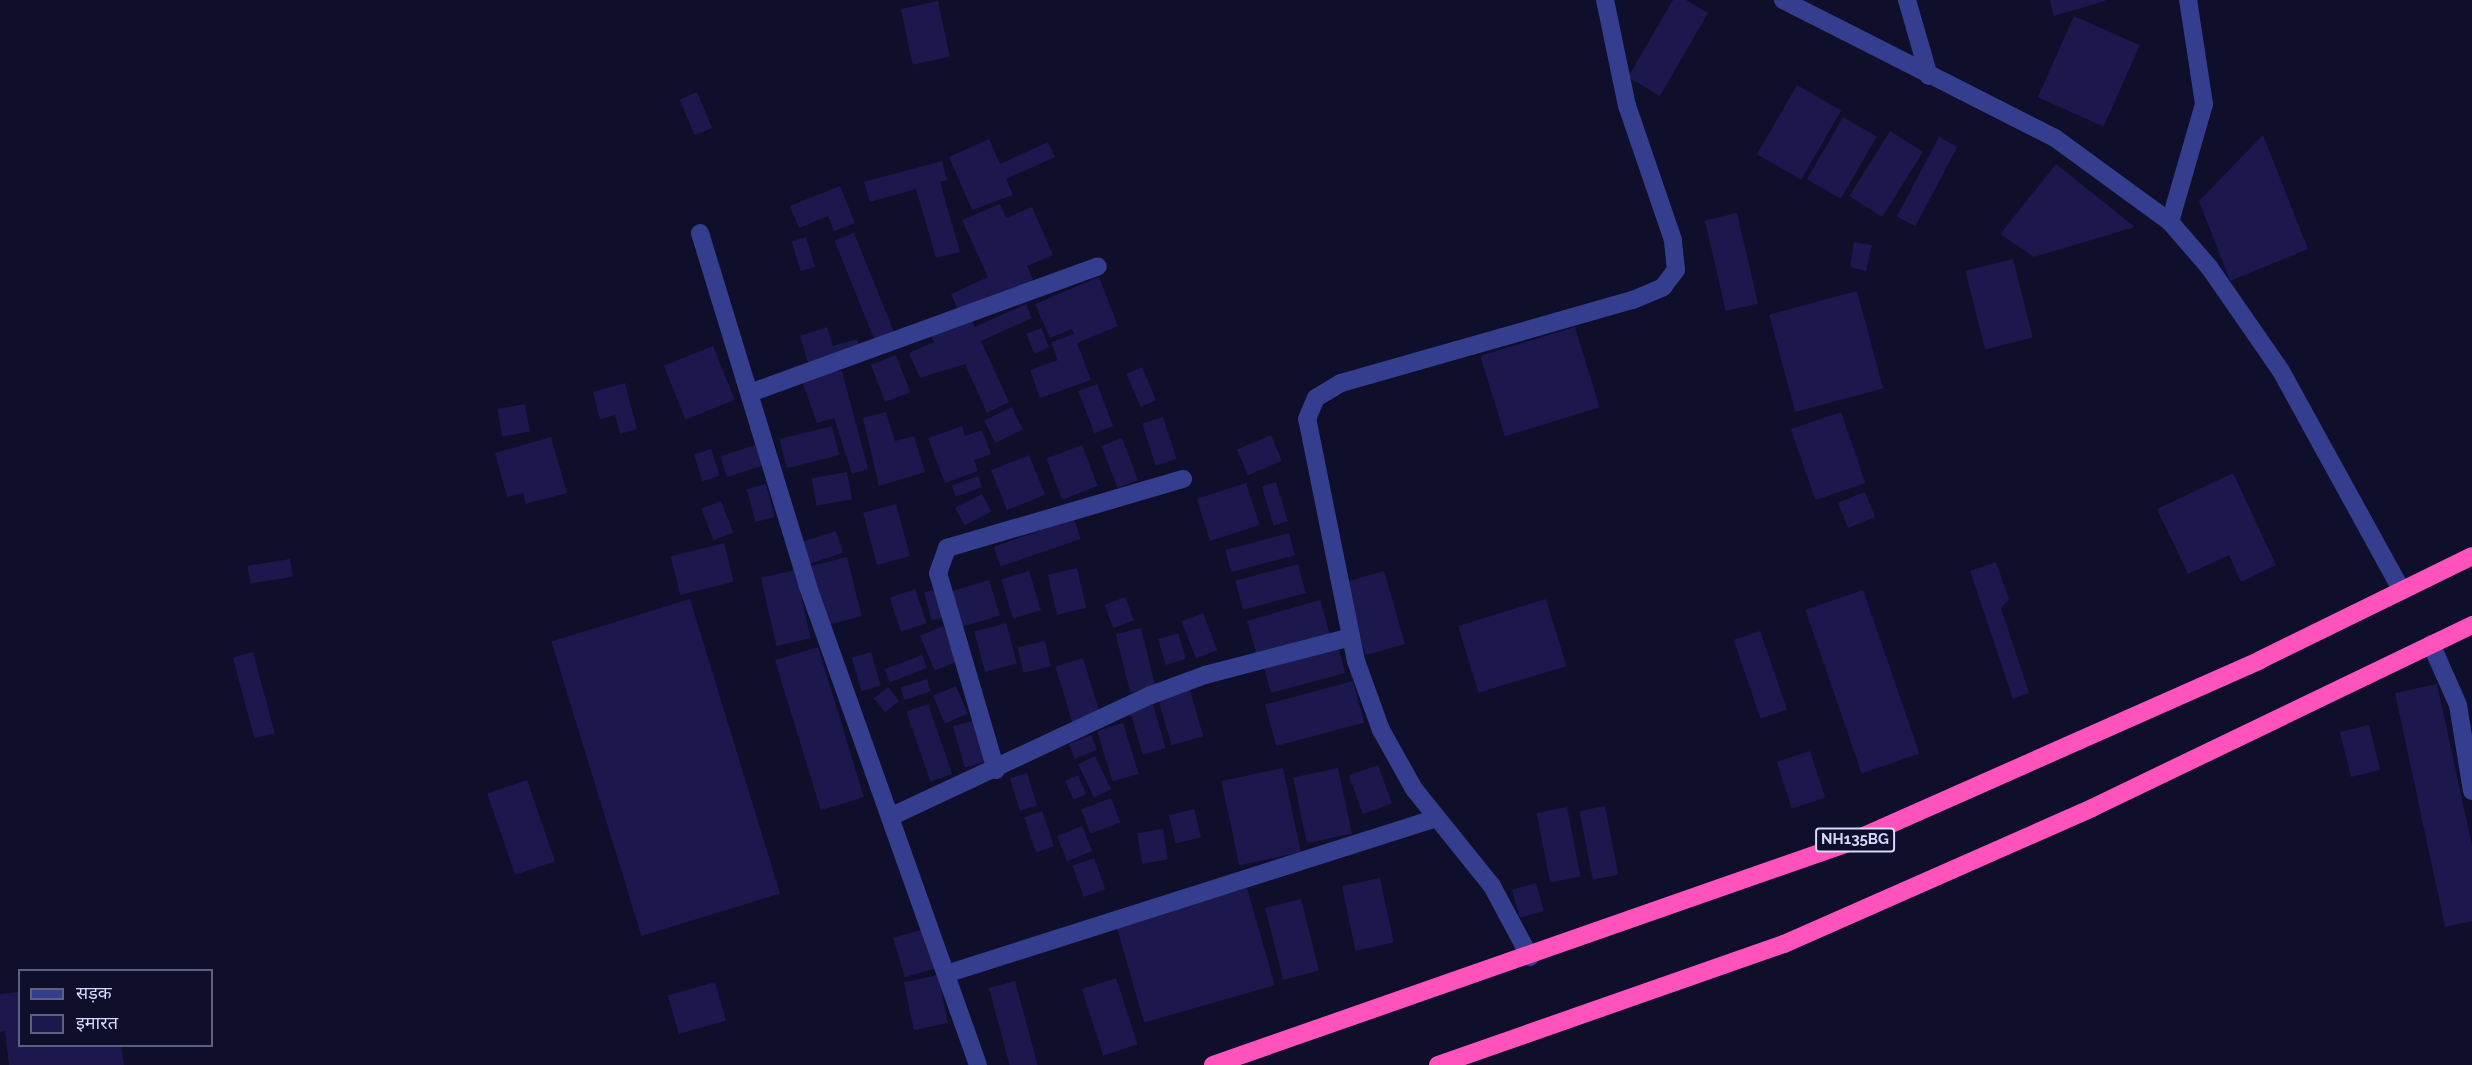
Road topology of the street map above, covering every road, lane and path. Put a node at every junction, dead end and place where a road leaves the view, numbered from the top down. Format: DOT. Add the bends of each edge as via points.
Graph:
graph roads {
  1 [pos="1605,0"];
  2 [pos="1783,0"];
  3 [pos="1907,0"];
  4 [pos="2188,0"];
  5 [pos="1929,76"];
  6 [pos="2170,222"];
  7 [pos="700,233"];
  8 [pos="1098,266"];
  9 [pos="750,393"];
  10 [pos="1183,479"];
  11 [pos="2472,556"];
  12 [pos="2402,591"];
  13 [pos="2472,625"];
  14 [pos="1351,637"];
  15 [pos="2431,644"];
  16 [pos="996,770"];
  17 [pos="2472,791"];
  18 [pos="890,817"];
  19 [pos="1437,818"];
  20 [pos="1530,957"];
  21 [pos="946,974"];
  22 [pos="978,1065"];
  23 [pos="1213,1065"];
  24 [pos="1438,1065"];
  1 -- 14 [label="street" via="1628,106 1673,240 1676,270 1663,287 1633,300 1407,360 1341,383 1316,398 1307,419 1310,453"];
  2 -- 5 [label="street"];
  3 -- 5 [label="street"];
  4 -- 6 [label="street" via="2205,104"];
  5 -- 6 [label="street" via="2055,138"];
  6 -- 12 [label="street" via="2209,267 2281,371"];
  7 -- 9 [label="street"];
  8 -- 9 [label="street"];
  9 -- 18 [label="street" via="807,584"];
  10 -- 16 [label="street" via="947,548 938,573"];
  11 -- 12 [label="highway, NH135BG"];
  12 -- 20 [label="highway, NH135BG" via="1848,843"];
  13 -- 15 [label="highway"];
  14 -- 16 [label="street" via="1205,675"];
  14 -- 19 [label="street" via="1382,730"];
  15 -- 17 [label="street" via="2458,705"];
  15 -- 24 [label="highway" via="2092,808 1784,944"];
  16 -- 18 [label="street"];
  18 -- 21 [label="street"];
  19 -- 20 [label="street" via="1492,886"];
  19 -- 21 [label="street"];
  20 -- 23 [label="highway, NH135BG"];
  21 -- 22 [label="street"];
}
